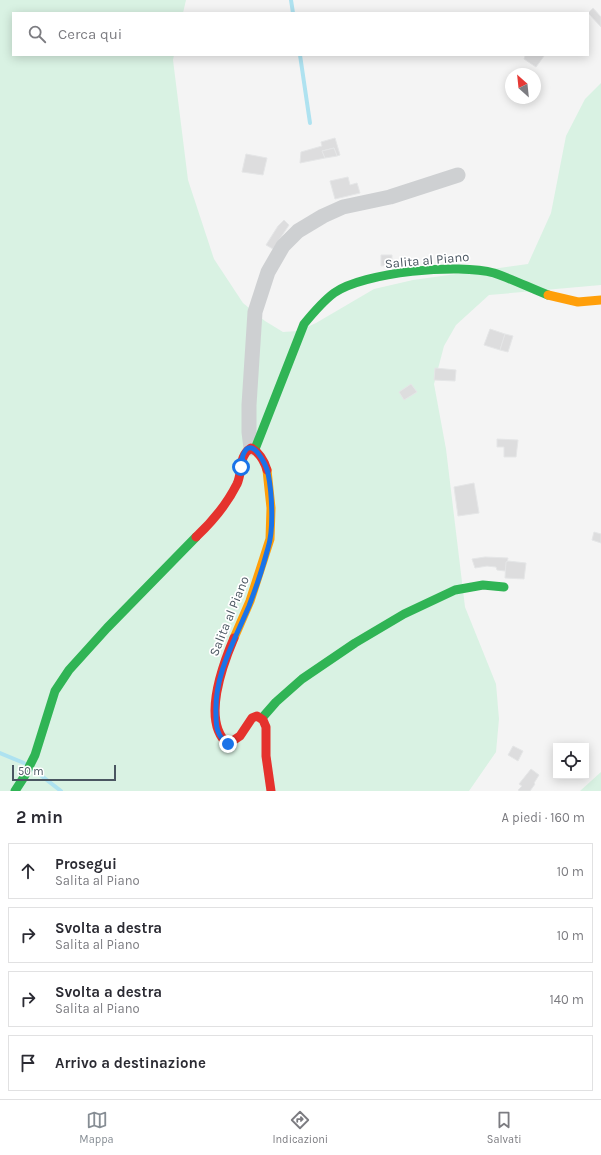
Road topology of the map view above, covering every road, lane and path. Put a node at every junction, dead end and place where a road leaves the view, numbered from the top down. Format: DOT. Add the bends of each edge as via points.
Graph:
graph roads {
  1 [pos="458,175"];
  2 [pos="601,300"];
  3 [pos="253,449"];
  4 [pos="504,587"];
  5 [pos="262,718"];
  6 [pos="15,791"];
  7 [pos="271,791"];
  1 -- 3 [label="street" via="390,197 344,207 298,231 283,246 268,272 254,312 248,432"];
  2 -- 3 [label="street, Salita al Piano" via="578,302 551,296 494,273 473,268 389,274 348,286 334,293 304,324"];
  3 -- 5 [label="street, Salita al Piano" via="264,460 268,472 271,521 268,547 249,604 224,661 215,703 216,727 218,734 228,744 240,736 252,718"];
  3 -- 6 [label="street, Salita al Piano" via="246,450 243,455 238,482 209,525 106,628 69,670 56,691 35,755"];
  4 -- 5 [label="street" via="483,585 456,590 404,614 302,679"];
  5 -- 7 [label="street" via="266,731 267,770"];
}
